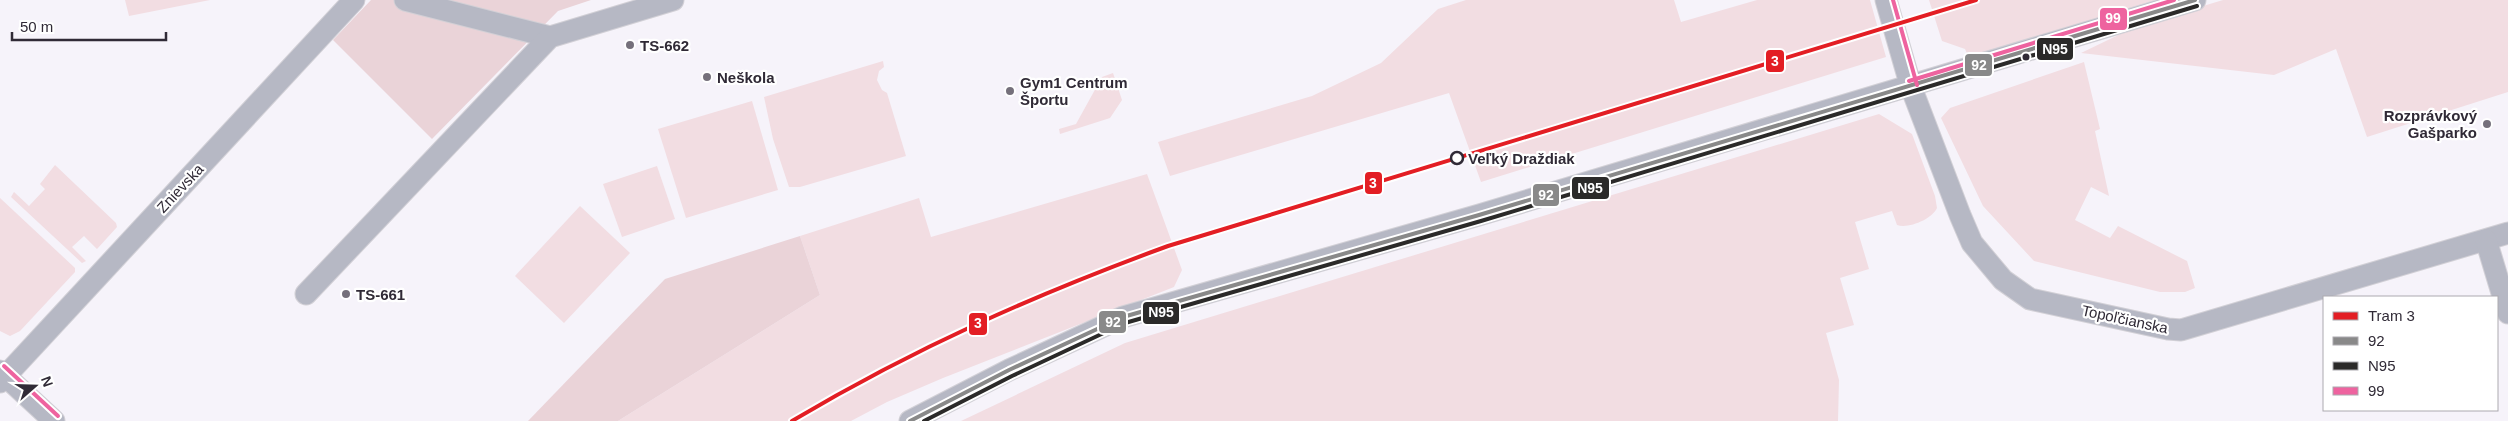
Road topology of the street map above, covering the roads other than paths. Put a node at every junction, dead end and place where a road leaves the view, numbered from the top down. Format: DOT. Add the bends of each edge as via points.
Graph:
graph roads {
  1 [pos="354,0"];
  2 [pos="405,0"];
  3 [pos="673,0"];
  4 [pos="1886,0"];
  5 [pos="2195,0"];
  6 [pos="550,37"];
  7 [pos="1912,87"];
  8 [pos="2508,233"];
  9 [pos="2486,240"];
  10 [pos="306,294"];
  11 [pos="2508,313"];
  12 [pos="2,376"];
  13 [pos="54,421"];
  14 [pos="910,421"];
  1 -- 12 [label="street, Znievska"];
  2 -- 6 [label="street"];
  3 -- 6 [label="street"];
  4 -- 7 [label="street, Topoľčianska"];
  5 -- 7 [label="street"];
  6 -- 10 [label="street"];
  7 -- 9 [label="street, Topoľčianska" via="1972,243 2003,280 2030,299 2181,330"];
  7 -- 14 [label="street" via="1123,317"];
  8 -- 9 [label="street, Topoľčianska"];
  9 -- 11 [label="street"];
  12 -- 13 [label="street"];
}
